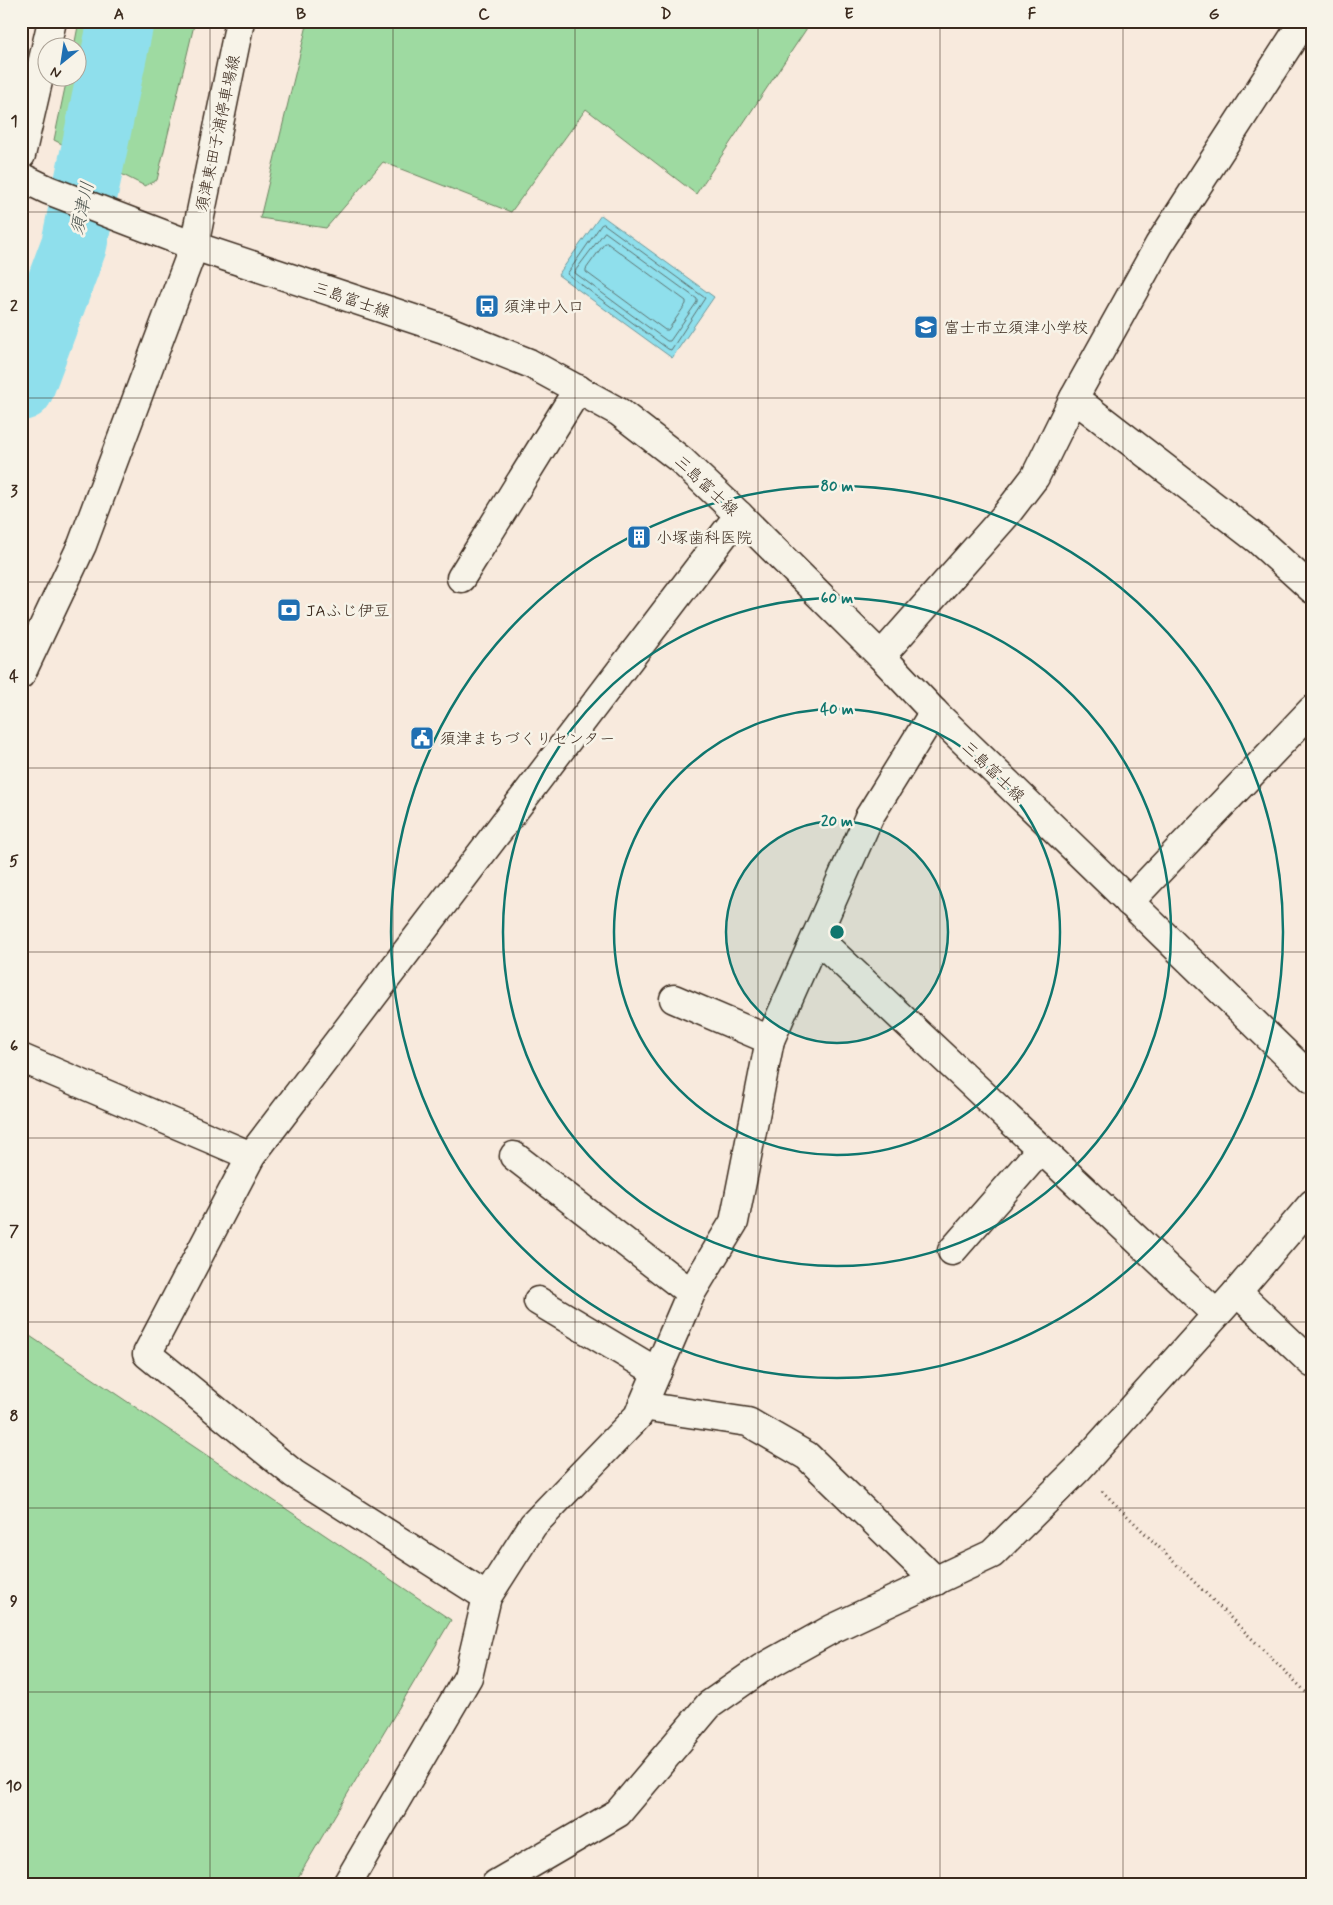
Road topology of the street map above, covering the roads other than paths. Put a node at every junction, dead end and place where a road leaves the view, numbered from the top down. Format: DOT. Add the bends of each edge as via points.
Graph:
graph roads {
  1 [pos="52,21"];
  2 [pos="240,21"];
  3 [pos="1304,21"];
  4 [pos="21,155"];
  5 [pos="21,177"];
  6 [pos="194,246"];
  7 [pos="578,390"];
  8 [pos="1074,398"];
  9 [pos="739,514"];
  10 [pos="461,578"];
  11 [pos="1312,589"];
  12 [pos="881,656"];
  13 [pos="21,674"];
  14 [pos="1312,710"];
  15 [pos="934,712"];
  16 [pos="1129,902"];
  17 [pos="817,938"];
  18 [pos="674,999"];
  19 [pos="770,1040"];
  20 [pos="21,1058"];
  21 [pos="1312,1079"];
  22 [pos="1041,1149"];
  23 [pos="251,1156"];
  24 [pos="514,1156"];
  25 [pos="1312,1204"];
  26 [pos="952,1251"];
  27 [pos="1237,1292"];
  28 [pos="691,1293"];
  29 [pos="538,1301"];
  30 [pos="1216,1314"];
  31 [pos="1312,1363"];
  32 [pos="657,1372"];
  33 [pos="642,1406"];
  34 [pos="936,1581"];
  35 [pos="487,1597"];
  36 [pos="347,1884"];
  37 [pos="497,1884"];
  1 -- 4 [label="street"];
  2 -- 6 [label="street, 須津東田子浦停車場線"];
  3 -- 8 [label="street" via="1159,246"];
  5 -- 6 [label="street, 三島富士線"];
  6 -- 7 [label="street, 三島富士線" via="444,330 529,363"];
  6 -- 13 [label="street, 須津東田子浦停車場線" via="82,545"];
  7 -- 9 [label="street, 三島富士線" via="619,412 681,460"];
  7 -- 10 [label="street"];
  8 -- 11 [label="street" via="1258,540"];
  8 -- 12 [label="street" via="1035,477 1005,516"];
  9 -- 12 [label="street, 三島富士線"];
  9 -- 23 [label="street"];
  12 -- 15 [label="street, 三島富士線"];
  14 -- 16 [label="street"];
  15 -- 16 [label="street, 三島富士線"];
  15 -- 17 [label="street" via="870,817"];
  16 -- 21 [label="street, 三島富士線"];
  17 -- 19 [label="street"];
  17 -- 22 [label="street"];
  18 -- 19 [label="street"];
  19 -- 28 [label="street" via="734,1222"];
  20 -- 23 [label="street"];
  22 -- 26 [label="street"];
  22 -- 30 [label="street"];
  23 -- 35 [label="street" via="146,1354 294,1474"];
  24 -- 28 [label="street"];
  25 -- 27 [label="street"];
  27 -- 30 [label="street"];
  27 -- 31 [label="street"];
  28 -- 32 [label="street"];
  29 -- 32 [label="street"];
  30 -- 34 [label="street" via="1079,1468 992,1554"];
  32 -- 33 [label="street"];
  33 -- 34 [label="street" via="748,1422 808,1456"];
  33 -- 35 [label="street" via="638,1416 533,1525"];
  34 -- 37 [label="street" via="832,1629 762,1668 709,1704 618,1813"];
  35 -- 36 [label="street" via="468,1677"];
}
